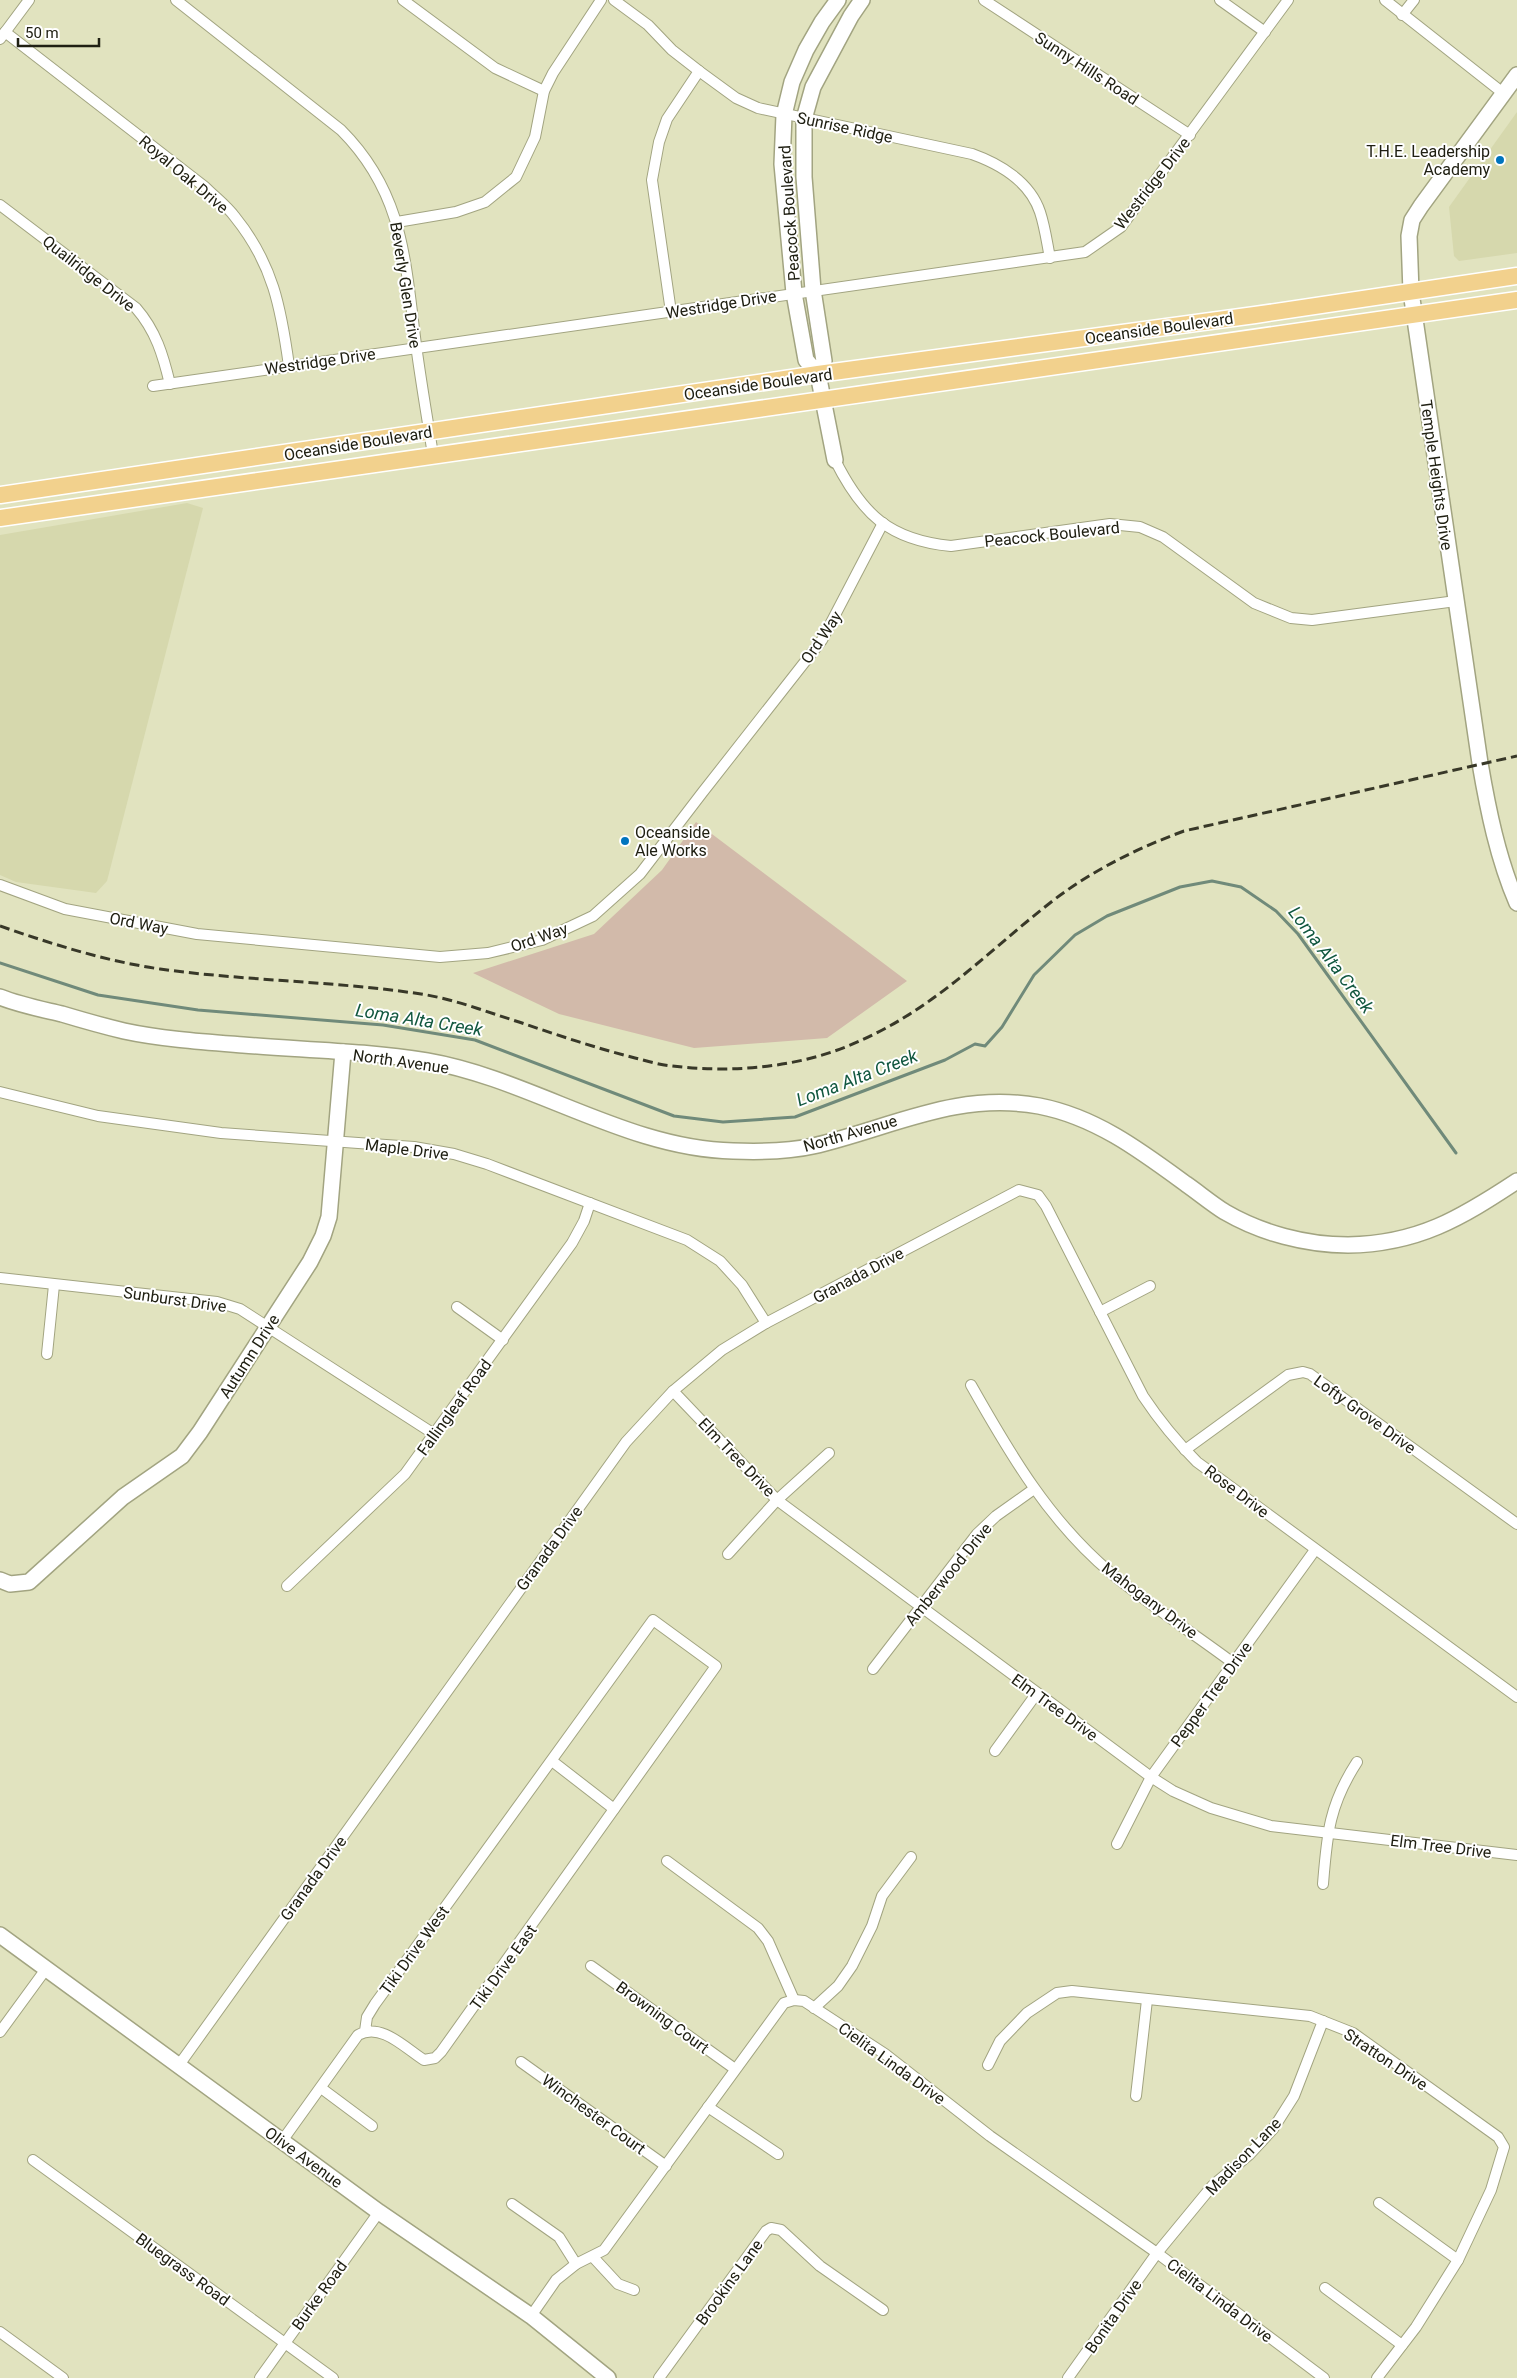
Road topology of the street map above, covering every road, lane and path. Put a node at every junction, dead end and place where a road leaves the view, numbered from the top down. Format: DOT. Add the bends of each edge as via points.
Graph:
graph roads {
  1 [pos="29,0"];
  2 [pos="176,0"];
  3 [pos="403,0"];
  4 [pos="601,0"];
  5 [pos="614,0"];
  6 [pos="838,0"];
  7 [pos="862,0"];
  8 [pos="984,0"];
  9 [pos="1220,0"];
  10 [pos="1288,0"];
  11 [pos="1385,0"];
  12 [pos="1414,0"];
  13 [pos="1402,15"];
  14 [pos="1265,32"];
  15 [pos="3,36"];
  16 [pos="698,71"];
  17 [pos="1517,75"];
  18 [pos="544,91"];
  19 [pos="1504,93"];
  20 [pos="784,115"];
  21 [pos="804,119"];
  22 [pos="1190,135"];
  23 [pos="0,205"];
  24 [pos="397,222"];
  25 [pos="1050,258"];
  26 [pos="1517,276"];
  27 [pos="813,290"];
  28 [pos="1411,292"];
  29 [pos="794,293"];
  30 [pos="1517,300"];
  31 [pos="671,312"];
  32 [pos="1414,315"];
  33 [pos="416,348"];
  34 [pos="289,366"];
  35 [pos="818,374"];
  36 [pos="170,384"];
  37 [pos="154,386"];
  38 [pos="822,401"];
  39 [pos="429,432"];
  40 [pos="433,455"];
  41 [pos="835,460"];
  42 [pos="0,495"];
  43 [pos="0,518"];
  44 [pos="883,523"];
  45 [pos="1456,601"];
  46 [pos="0,885"];
  47 [pos="1517,903"];
  48 [pos="0,998"];
  49 [pos="343,1052"];
  50 [pos="0,1092"];
  51 [pos="335,1141"];
  52 [pos="1517,1181"];
  53 [pos="590,1203"];
  54 [pos="1046,1206"];
  55 [pos="0,1278"];
  56 [pos="54,1285"];
  57 [pos="1150,1286"];
  58 [pos="457,1307"];
  59 [pos="1100,1312"];
  60 [pos="766,1323"];
  61 [pos="268,1326"];
  62 [pos="503,1340"];
  63 [pos="47,1354"];
  64 [pos="970,1385"];
  65 [pos="673,1391"];
  66 [pos="434,1434"];
  67 [pos="1185,1450"];
  68 [pos="829,1454"];
  69 [pos="1034,1489"];
  70 [pos="777,1500"];
  71 [pos="1517,1524"];
  72 [pos="1316,1550"];
  73 [pos="728,1554"];
  74 [pos="0,1580"];
  75 [pos="287,1586"];
  76 [pos="920,1608"];
  77 [pos="1233,1663"];
  78 [pos="873,1669"];
  79 [pos="1037,1694"];
  80 [pos="1517,1697"];
  81 [pos="995,1751"];
  82 [pos="552,1761"];
  83 [pos="1357,1762"];
  84 [pos="1150,1777"];
  85 [pos="614,1809"];
  86 [pos="1328,1832"];
  87 [pos="1117,1844"];
  88 [pos="1517,1856"];
  89 [pos="912,1857"];
  90 [pos="667,1861"];
  91 [pos="1323,1884"];
  92 [pos="0,1935"];
  93 [pos="591,1966"];
  94 [pos="46,1969"];
  95 [pos="794,2000"];
  96 [pos="1147,2000"];
  97 [pos="814,2008"];
  98 [pos="1322,2021"];
  99 [pos="365,2031"];
  100 [pos="0,2032"];
  101 [pos="521,2062"];
  102 [pos="179,2065"];
  103 [pos="988,2065"];
  104 [pos="736,2069"];
  105 [pos="321,2088"];
  106 [pos="1136,2096"];
  107 [pos="708,2107"];
  108 [pos="372,2126"];
  109 [pos="282,2141"];
  110 [pos="778,2154"];
  111 [pos="33,2160"];
  112 [pos="666,2166"];
  113 [pos="1379,2203"];
  114 [pos="512,2204"];
  115 [pos="378,2212"];
  116 [pos="1157,2253"];
  117 [pos="593,2257"];
  118 [pos="1458,2260"];
  119 [pos="576,2264"];
  120 [pos="1325,2288"];
  121 [pos="634,2290"];
  122 [pos="883,2310"];
  123 [pos="531,2316"];
  124 [pos="0,2332"];
  125 [pos="285,2343"];
  126 [pos="1402,2345"];
  127 [pos="63,2378"];
  128 [pos="260,2378"];
  129 [pos="333,2378"];
  130 [pos="608,2378"];
  131 [pos="659,2378"];
  132 [pos="1069,2378"];
  133 [pos="1324,2378"];
  134 [pos="1377,2378"];
  1 -- 15 [label="street"];
  2 -- 24 [label="street, Beverly Glen Drive" via="354,143 390,200"];
  3 -- 18 [label="street" via="495,68"];
  4 -- 18 [label="street"];
  5 -- 16 [label="street, Sunrise Ridge" via="648,25"];
  6 -- 20 [label="street, Peacock Boulevard" via="806,50 792,82"];
  7 -- 21 [label="street, Peacock Boulevard" via="813,87"];
  8 -- 22 [label="street, Sunny Hills Road"];
  9 -- 14 [label="street"];
  10 -- 14 [label="street, Westridge Drive"];
  11 -- 13 [label="street"];
  12 -- 13 [label="street"];
  13 -- 19 [label="street"];
  14 -- 22 [label="street, Westridge Drive"];
  15 -- 34 [label="street, Royal Oak Drive" via="205,187 234,216 256,247 273,283 282,314"];
  16 -- 20 [label="street, Sunrise Ridge" via="736,98"];
  16 -- 31 [label="street" via="667,119 652,180"];
  17 -- 19 [label="street, Temple Heights Drive"];
  18 -- 24 [label="street" via="535,137 516,177 485,202 456,212"];
  19 -- 28 [label="street, Temple Heights Drive" via="1412,220"];
  20 -- 21 [label="street, Sunrise Ridge"];
  20 -- 29 [label="street, Peacock Boulevard" via="782,164"];
  21 -- 25 [label="street, Sunrise Ridge" via="972,154 995,163 1021,183 1040,211"];
  21 -- 27 [label="street, Peacock Boulevard" via="804,177"];
  22 -- 25 [label="street, Westridge Drive" via="1121,228 1085,252"];
  23 -- 36 [label="street, Quailridge Drive" via="136,308 149,324 162,352"];
  24 -- 33 [label="street, Beverly Glen Drive"];
  25 -- 27 [label="street, Westridge Drive"];
  26 -- 28 [label="main road, Oceanside Boulevard"];
  27 -- 29 [label="street, Westridge Drive"];
  27 -- 35 [label="street, Peacock Boulevard" via="824,361"];
  28 -- 32 [label="street, Temple Heights Drive"];
  28 -- 35 [label="main road, Oceanside Boulevard"];
  29 -- 31 [label="street, Westridge Drive"];
  29 -- 35 [label="street, Peacock Boulevard" via="806,360"];
  30 -- 32 [label="main road, Oceanside Boulevard"];
  31 -- 33 [label="street, Westridge Drive"];
  32 -- 38 [label="main road, Oceanside Boulevard"];
  32 -- 45 [label="street, Temple Heights Drive"];
  33 -- 34 [label="street, Westridge Drive"];
  33 -- 39 [label="street, Beverly Glen Drive"];
  34 -- 36 [label="street, Westridge Drive"];
  35 -- 38 [label="street, Peacock Boulevard"];
  35 -- 39 [label="main road, Oceanside Boulevard"];
  36 -- 37 [label="street, Westridge Drive"];
  38 -- 40 [label="main road, Oceanside Boulevard"];
  38 -- 41 [label="street, Peacock Boulevard"];
  39 -- 40 [label="street, Beverly Glen Drive"];
  39 -- 42 [label="main road, Oceanside Boulevard"];
  40 -- 43 [label="main road, Oceanside Boulevard"];
  41 -- 44 [label="street, Peacock Boulevard" via="850,489"];
  44 -- 45 [label="street, Peacock Boulevard" via="901,534 934,545 951,546 1110,524 1140,527 1162,537 1254,603 1291,618 1312,620"];
  44 -- 46 [label="street, Ord Way" via="822,640 640,874 593,916 542,940 488,953 440,957 197,934 65,909"];
  45 -- 47 [label="street, Temple Heights Drive" via="1489,812"];
  48 -- 49 [label="street, North Avenue" via="127,1032 238,1045"];
  49 -- 51 [label="street, Autumn Drive"];
  49 -- 52 [label="street, North Avenue" via="428,1062 486,1076 654,1139 719,1151 767,1152 811,1147 960,1104 1002,1102 1044,1107 1095,1124 1139,1149 1224,1211 1257,1227 1298,1240 1347,1245 1399,1240 1428,1232 1468,1214"];
  50 -- 51 [label="street, Maple Drive" via="98,1116 221,1133"];
  51 -- 53 [label="street, Maple Drive" via="414,1147 454,1154"];
  51 -- 61 [label="street, Autumn Drive" via="329,1217 323,1236"];
  53 -- 60 [label="street, Maple Drive" via="687,1240 720,1261 742,1285"];
  53 -- 62 [label="street, Fallingleaf Road" via="572,1243"];
  54 -- 59 [label="street, Rose Drive"];
  54 -- 60 [label="street, Granada Drive" via="1038,1195 1019,1190"];
  55 -- 56 [label="street, Sunburst Drive"];
  56 -- 61 [label="street, Sunburst Drive" via="216,1302 240,1309"];
  56 -- 63 [label="street"];
  57 -- 59 [label="street"];
  58 -- 62 [label="street"];
  59 -- 67 [label="street, Rose Drive" via="1143,1396"];
  60 -- 65 [label="street, Granada Drive" via="722,1350"];
  61 -- 66 [label="street, Sunburst Drive"];
  61 -- 74 [label="street, Autumn Drive" via="182,1456 123,1497 29,1582 10,1584"];
  62 -- 66 [label="street, Fallingleaf Road"];
  64 -- 69 [label="street, Mahogany Drive" via="1013,1460"];
  65 -- 70 [label="street, Elm Tree Drive"];
  65 -- 102 [label="street, Granada Drive" via="621,1450"];
  66 -- 75 [label="street, Fallingleaf Road" via="405,1474"];
  67 -- 71 [label="street, Lofty Grove Drive" via="1288,1375 1303,1372"];
  67 -- 72 [label="street, Rose Drive"];
  68 -- 70 [label="street"];
  69 -- 76 [label="street, Amberwood Drive" via="977,1534"];
  69 -- 77 [label="street, Mahogany Drive" via="1068,1531 1110,1573"];
  70 -- 73 [label="street"];
  70 -- 76 [label="street, Elm Tree Drive"];
  72 -- 77 [label="street, Pepper Tree Drive"];
  72 -- 80 [label="street, Rose Drive"];
  76 -- 78 [label="street, Amberwood Drive"];
  76 -- 79 [label="street, Elm Tree Drive"];
  77 -- 84 [label="street, Pepper Tree Drive"];
  79 -- 81 [label="street"];
  79 -- 84 [label="street, Elm Tree Drive"];
  82 -- 85 [label="street"];
  82 -- 85 [label="street, Tiki Drive West" via="653,1620 716,1666"];
  82 -- 99 [label="street, Tiki Drive West" via="375,2004 367,2017"];
  83 -- 86 [label="street" via="1334,1806"];
  84 -- 86 [label="street, Elm Tree Drive" via="1211,1808 1271,1826"];
  84 -- 87 [label="street, Pepper Tree Drive"];
  85 -- 99 [label="street, Tiki Drive East" via="435,2058 424,2060 380,2031"];
  86 -- 88 [label="street, Elm Tree Drive"];
  86 -- 91 [label="street"];
  89 -- 97 [label="street" via="882,1896 872,1926 852,1966 838,1986"];
  90 -- 95 [label="street" via="758,1928 768,1941"];
  92 -- 94 [label="street, Olive Avenue"];
  93 -- 104 [label="street, Browning Court"];
  94 -- 100 [label="street"];
  94 -- 102 [label="street, Olive Avenue"];
  95 -- 97 [label="street, Cielita Linda Drive"];
  95 -- 104 [label="street" via="784,2003"];
  96 -- 98 [label="street, Stratton Drive" via="1310,2016"];
  96 -- 103 [label="street, Stratton Drive" via="1072,1991 1057,1993 1027,2013 1000,2041"];
  96 -- 106 [label="street"];
  97 -- 116 [label="street, Cielita Linda Drive" via="885,2054 990,2136"];
  98 -- 116 [label="street, Madison Lane" via="1294,2096 1273,2129 1213,2186"];
  98 -- 118 [label="street, Stratton Drive" via="1353,2033 1498,2137 1504,2147 1491,2190"];
  99 -- 105 [label="street, Tiki Drive West" via="358,2035"];
  101 -- 112 [label="street, Winchester Court"];
  102 -- 109 [label="street, Olive Avenue"];
  104 -- 107 [label="street"];
  105 -- 108 [label="street"];
  105 -- 109 [label="street, Tiki Drive West"];
  107 -- 110 [label="street"];
  107 -- 112 [label="street"];
  109 -- 115 [label="street, Olive Avenue"];
  111 -- 125 [label="street, Bluegrass Road"];
  112 -- 117 [label="street" via="604,2250"];
  113 -- 118 [label="street"];
  114 -- 119 [label="street" via="559,2237"];
  115 -- 123 [label="street, Olive Avenue"];
  115 -- 125 [label="street, Burke Road"];
  116 -- 132 [label="street, Bonita Drive"];
  116 -- 133 [label="street, Cielita Linda Drive"];
  117 -- 119 [label="street"];
  117 -- 121 [label="street" via="618,2284"];
  118 -- 126 [label="street, Stratton Drive"];
  119 -- 123 [label="street" via="556,2280"];
  120 -- 126 [label="street"];
  122 -- 131 [label="street, Brookins Lane" via="820,2266 781,2230 771,2228"];
  123 -- 130 [label="street, Olive Avenue"];
  124 -- 127 [label="street"];
  125 -- 128 [label="street, Burke Road"];
  125 -- 129 [label="street, Bluegrass Road"];
  126 -- 134 [label="street, Stratton Drive"];
}
